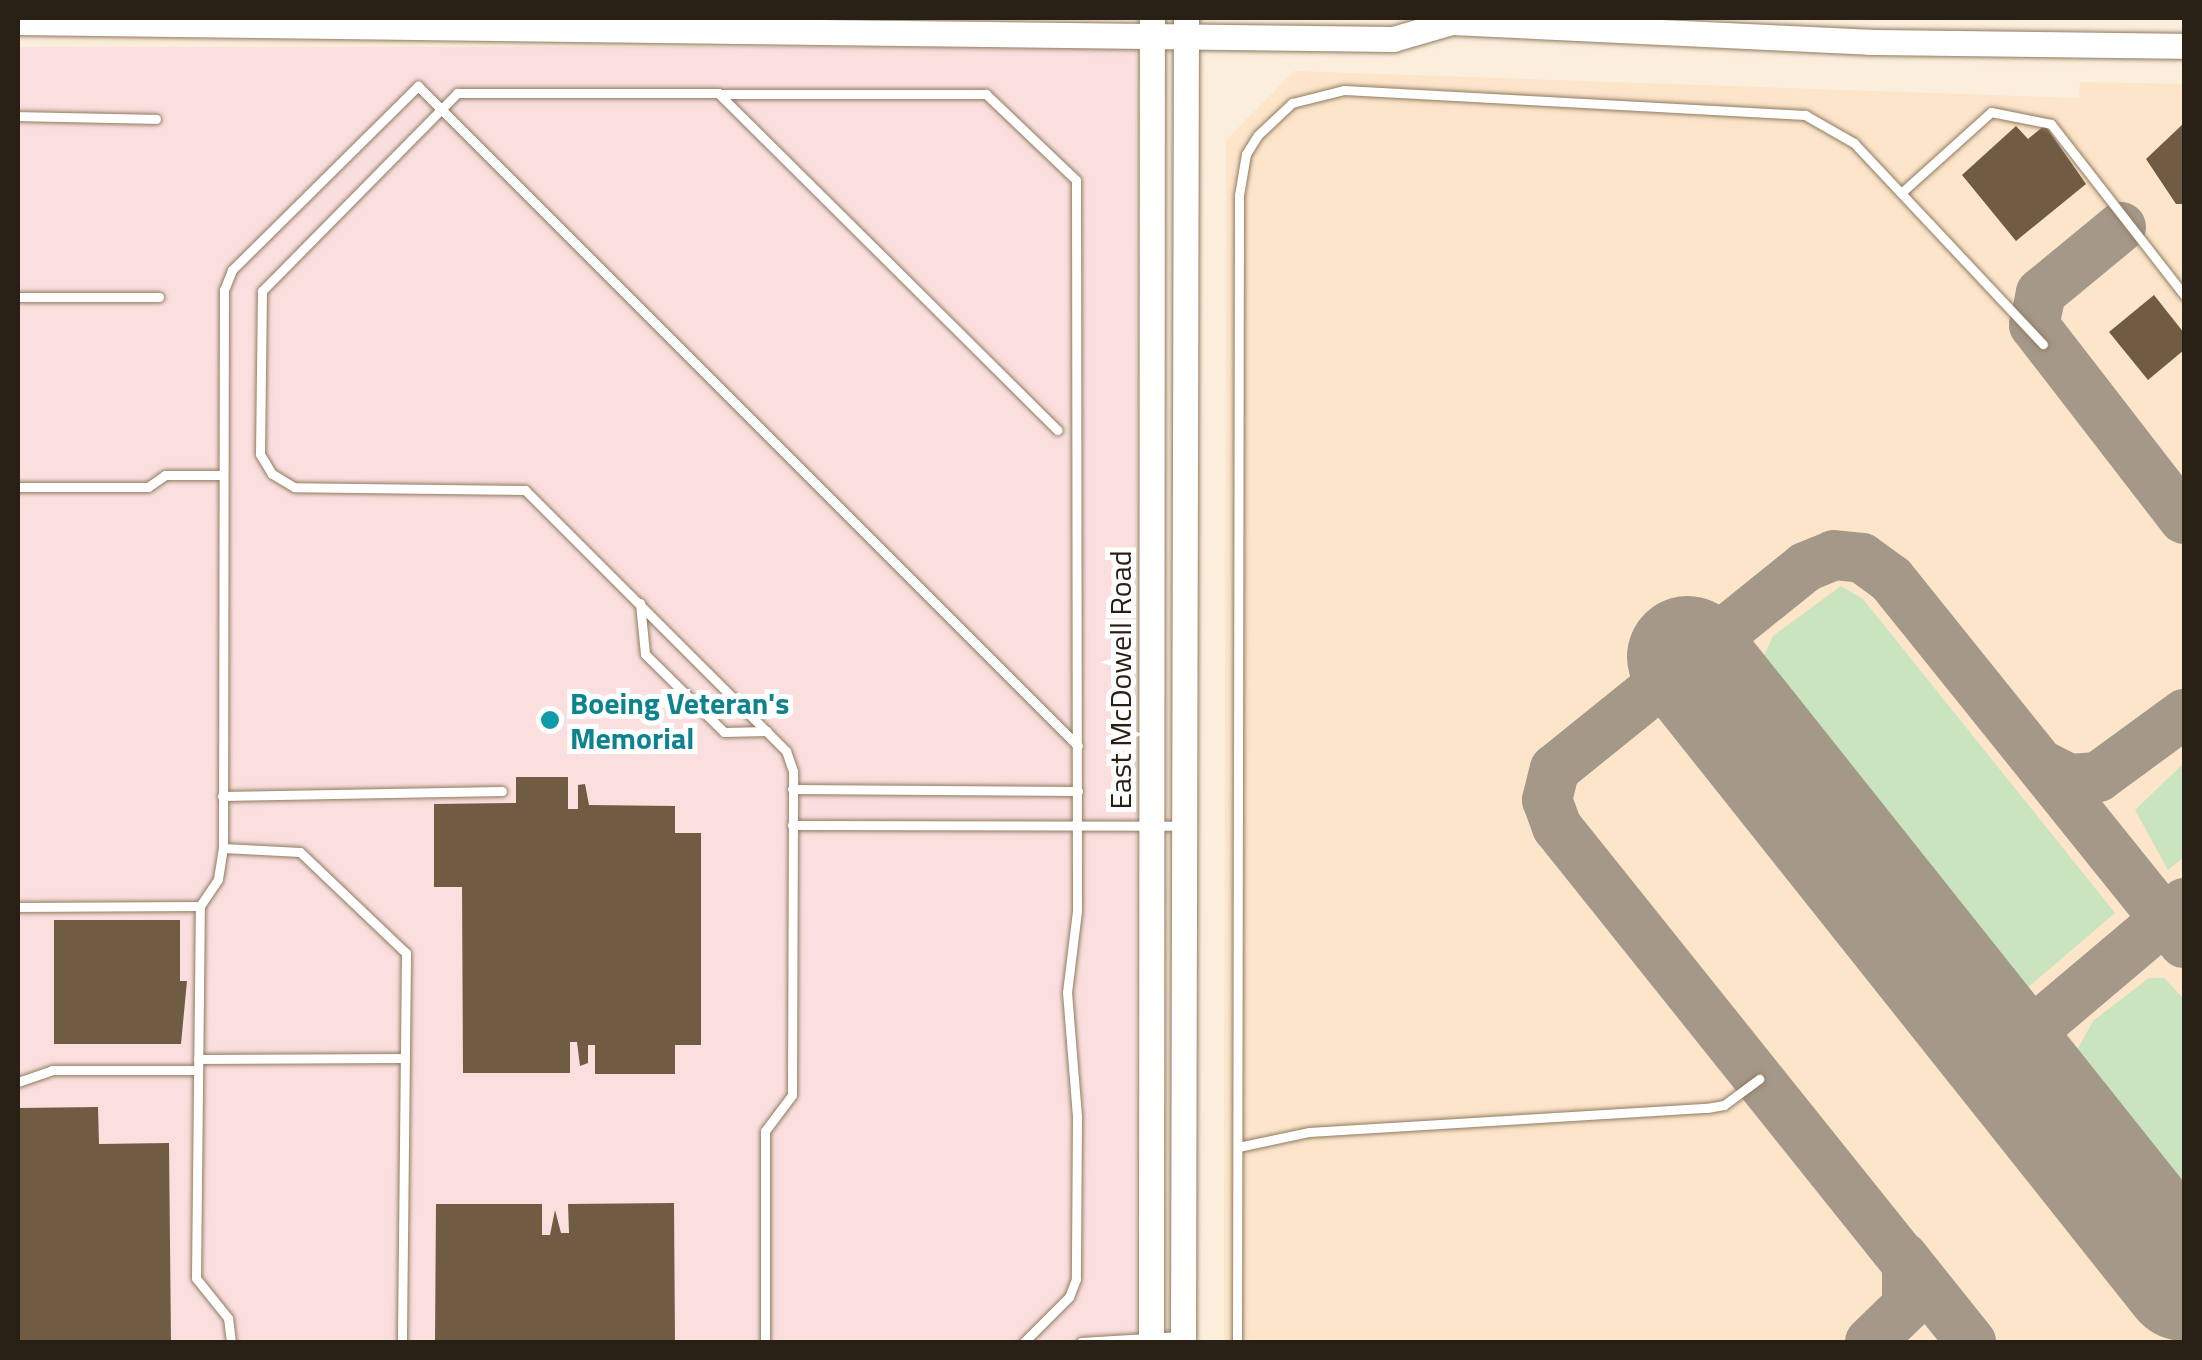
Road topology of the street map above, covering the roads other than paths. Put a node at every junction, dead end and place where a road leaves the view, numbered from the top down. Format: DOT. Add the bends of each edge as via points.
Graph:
graph roads {
  1 [pos="1446,20"];
  2 [pos="18,22"];
  3 [pos="1152,25"];
  4 [pos="1186,25"];
  5 [pos="2184,46"];
  6 [pos="718,93"];
  7 [pos="442,109"];
  8 [pos="18,116"];
  9 [pos="156,119"];
  10 [pos="1901,193"];
  11 [pos="2184,294"];
  12 [pos="18,296"];
  13 [pos="158,297"];
  14 [pos="2044,344"];
  15 [pos="1057,430"];
  16 [pos="223,475"];
  17 [pos="18,487"];
  18 [pos="640,602"];
  19 [pos="767,731"];
  20 [pos="1078,746"];
  21 [pos="792,789"];
  22 [pos="502,791"];
  23 [pos="1078,791"];
  24 [pos="222,796"];
  25 [pos="792,825"];
  26 [pos="1078,825"];
  27 [pos="1152,826"];
  28 [pos="1184,826"];
  29 [pos="223,848"];
  30 [pos="200,906"];
  31 [pos="18,907"];
  32 [pos="404,1058"];
  33 [pos="198,1064"];
  34 [pos="1759,1078"];
  35 [pos="18,1082"];
  36 [pos="1238,1148"];
  37 [pos="1151,1339"];
  38 [pos="1183,1339"];
  39 [pos="231,1342"];
  40 [pos="402,1342"];
  41 [pos="764,1342"];
  42 [pos="1024,1342"];
  43 [pos="1081,1342"];
  44 [pos="1237,1342"];
  1 -- 4 [label="main road" via="1393,39"];
  1 -- 5 [label="main road" via="1869,42"];
  2 -- 3 [label="main road"];
  3 -- 4 [label="main road"];
  3 -- 27 [label="main road, East McDowell Road"];
  4 -- 28 [label="main road"];
  6 -- 7 [label="lane" via="457,93"];
  6 -- 15 [label="lane"];
  6 -- 20 [label="lane" via="986,94 1076,180"];
  7 -- 16 [label="lane" via="418,86 228,276"];
  7 -- 18 [label="lane" via="262,291 260,454 278,480 294,487 525,490"];
  7 -- 20 [label="lane"];
  8 -- 9 [label="lane"];
  10 -- 11 [label="lane" via="1991,112 2051,124"];
  10 -- 14 [label="lane"];
  10 -- 36 [label="lane" via="1854,143 1826,124 1784,110 1344,90 1292,103 1258,135 1246,154 1238,195"];
  12 -- 13 [label="lane"];
  16 -- 17 [label="lane" via="165,475 148,487"];
  16 -- 24 [label="lane"];
  18 -- 19 [label="lane"];
  18 -- 19 [label="lane" via="641,645 670,678 724,732"];
  19 -- 21 [label="lane" via="790,757"];
  20 -- 23 [label="lane"];
  21 -- 23 [label="lane"];
  21 -- 25 [label="lane"];
  22 -- 24 [label="lane"];
  23 -- 26 [label="lane"];
  24 -- 29 [label="lane"];
  25 -- 26 [label="lane"];
  25 -- 41 [label="lane" via="792,1095 765,1131"];
  26 -- 27 [label="lane"];
  26 -- 42 [label="lane" via="1078,911 1067,992 1076,1108 1076,1279 1069,1297"];
  27 -- 28 [label="lane"];
  27 -- 37 [label="main road, East McDowell Road"];
  28 -- 38 [label="main road"];
  29 -- 30 [label="lane" via="218,879"];
  29 -- 32 [label="lane" via="300,852 400,942 406,953"];
  30 -- 31 [label="lane"];
  30 -- 33 [label="lane"];
  32 -- 33 [label="lane"];
  32 -- 40 [label="lane"];
  33 -- 35 [label="lane" via="52,1070"];
  33 -- 39 [label="lane" via="197,1286 228,1318"];
  34 -- 36 [label="lane" via="1724,1104 1707,1108 1309,1132"];
  36 -- 44 [label="lane"];
  37 -- 38 [label="lane"];
  37 -- 43 [label="lane"];
}
